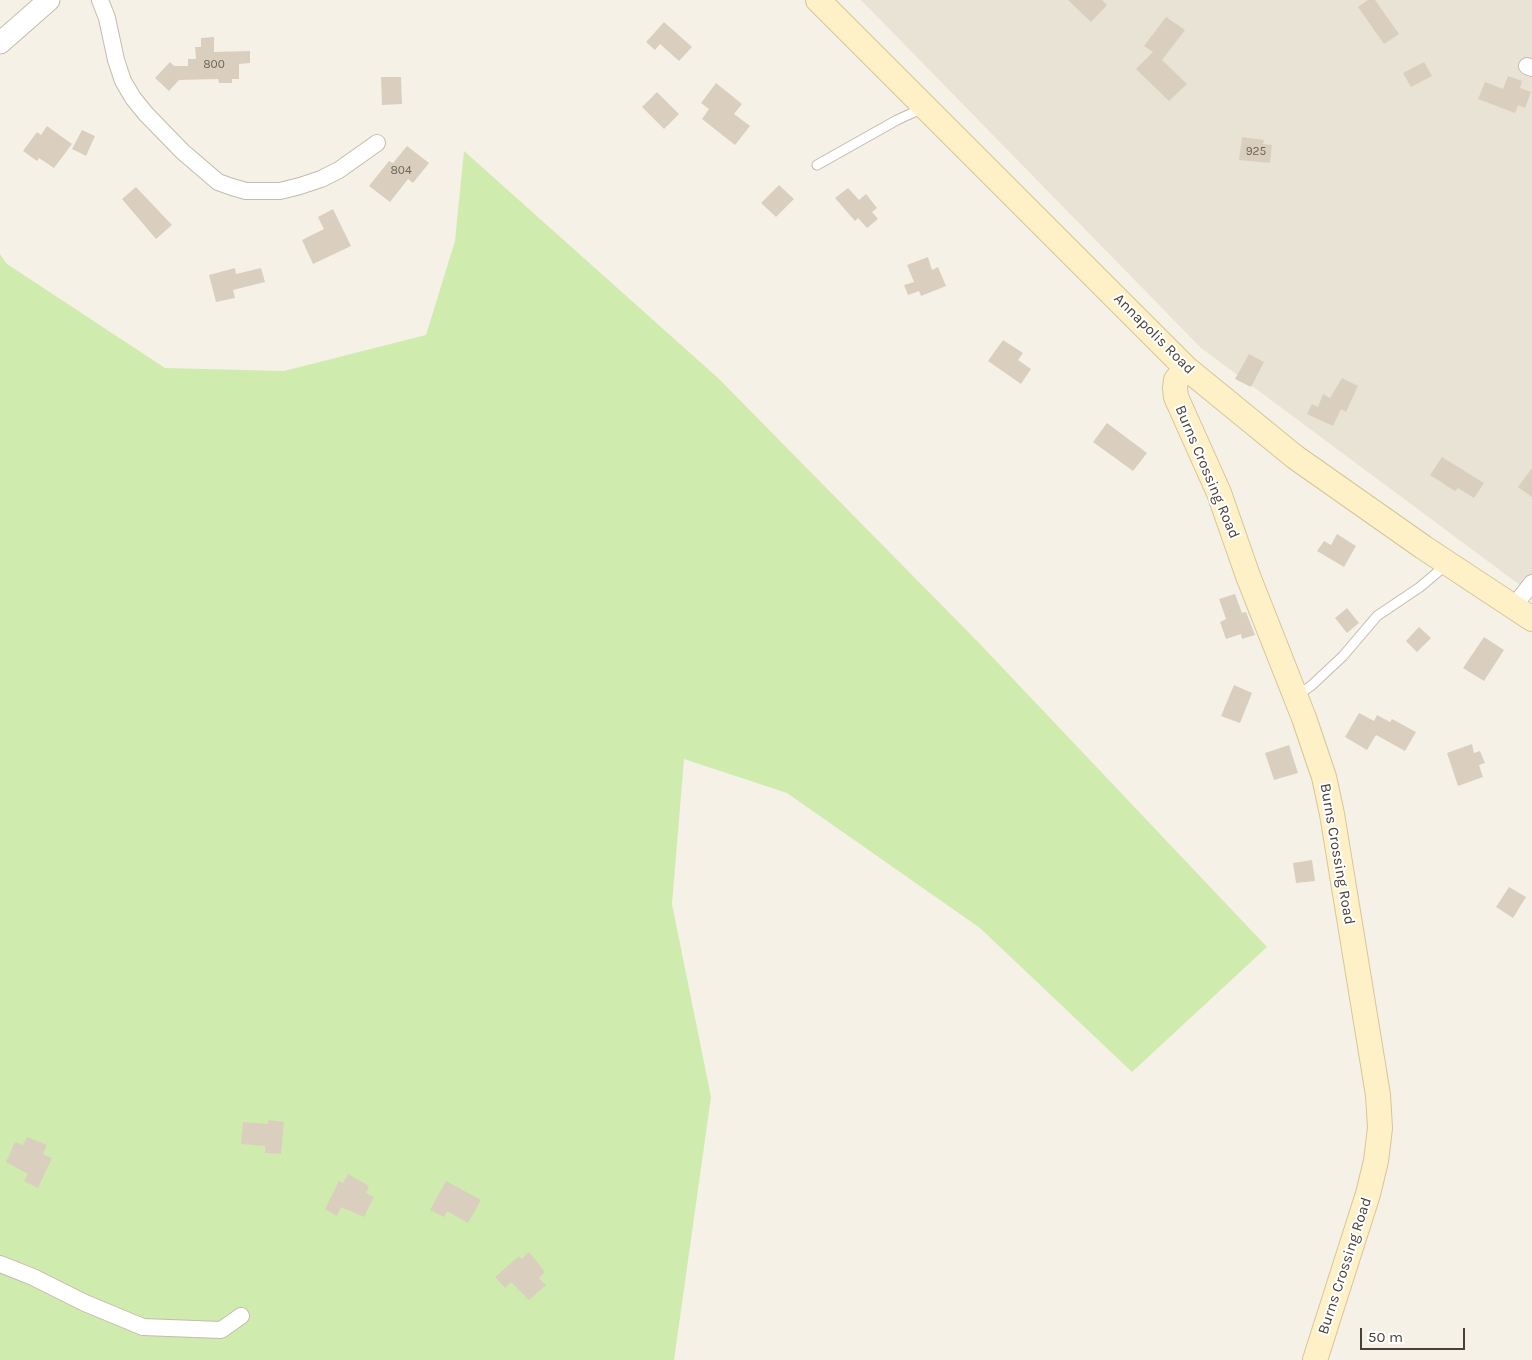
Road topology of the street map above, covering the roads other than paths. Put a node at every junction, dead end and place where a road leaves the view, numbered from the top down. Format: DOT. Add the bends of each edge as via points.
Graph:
graph roads {
  1 [pos="49,0"];
  2 [pos="100,0"];
  3 [pos="818,0"];
  4 [pos="0,43"];
  5 [pos="926,107"];
  6 [pos="377,143"];
  7 [pos="817,165"];
  8 [pos="1186,368"];
  9 [pos="1448,563"];
  10 [pos="1532,583"];
  11 [pos="1523,612"];
  12 [pos="1296,696"];
  13 [pos="0,1264"];
  14 [pos="242,1316"];
  15 [pos="1315,1360"];
  1 -- 4 [label="street"];
  2 -- 6 [label="street" via="123,81 133,98 183,152 218,182 246,191 280,191 321,179"];
  3 -- 5 [label="main road, Annapolis Road"];
  5 -- 7 [label="lane"];
  5 -- 8 [label="main road, Annapolis Road"];
  8 -- 9 [label="main road, Annapolis Road" via="1295,457"];
  8 -- 12 [label="main road, Burns Crossing Road" via="1176,380 1176,397 1219,492 1248,576"];
  9 -- 11 [label="main road, Annapolis Road"];
  9 -- 12 [label="lane" via="1377,616 1343,656"];
  10 -- 11 [label="street"];
  12 -- 15 [label="main road, Burns Crossing Road" via="1324,777 1332,814 1378,1095 1380,1128 1368,1194"];
  13 -- 14 [label="street" via="143,1327 221,1330"];
}
